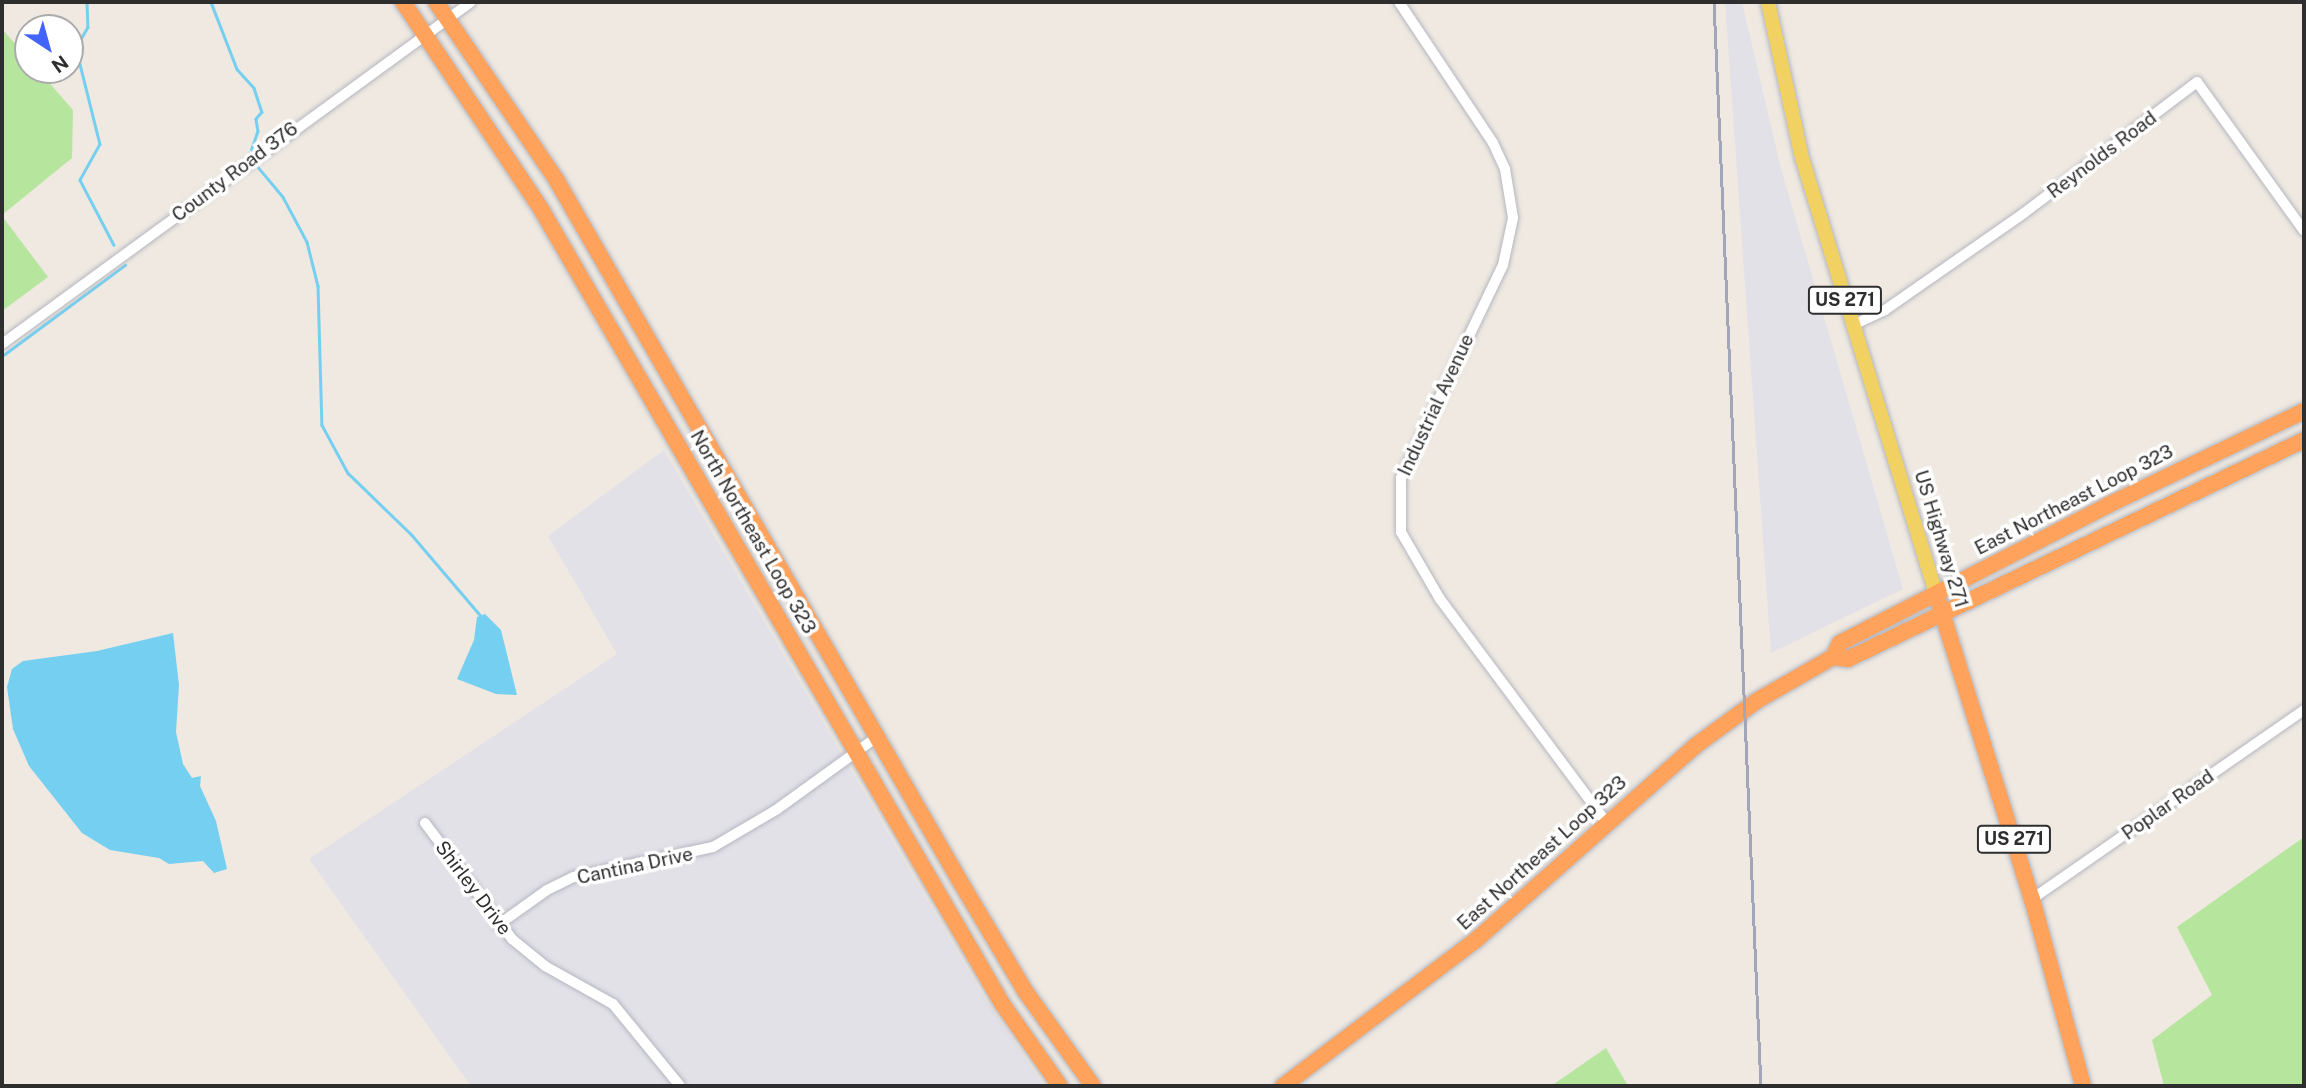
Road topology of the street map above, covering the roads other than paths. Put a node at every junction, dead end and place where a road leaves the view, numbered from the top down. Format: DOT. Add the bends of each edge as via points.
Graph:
graph roads {
  1 [pos="403,2"];
  2 [pos="436,2"];
  3 [pos="471,2"];
  4 [pos="1399,2"];
  5 [pos="1768,2"];
  6 [pos="447,17"];
  7 [pos="425,33"];
  8 [pos="2304,230"];
  9 [pos="631,309"];
  10 [pos="607,322"];
  11 [pos="1853,325"];
  12 [pos="2,344"];
  13 [pos="2304,411"];
  14 [pos="2241,439"];
  15 [pos="2304,440"];
  16 [pos="2253,464"];
  17 [pos="2108,505"];
  18 [pos="2119,527"];
  19 [pos="1936,594"];
  20 [pos="1942,612"];
  21 [pos="1833,657"];
  22 [pos="831,658"];
  23 [pos="808,671"];
  24 [pos="2304,710"];
  25 [pos="877,737"];
  26 [pos="855,753"];
  27 [pos="425,823"];
  28 [pos="1607,823"];
  29 [pos="2032,899"];
  30 [pos="498,925"];
  31 [pos="1025,991"];
  32 [pos="1003,1004"];
  33 [pos="680,1086"];
  34 [pos="1060,1086"];
  35 [pos="1093,1086"];
  36 [pos="1283,1086"];
  37 [pos="2083,1086"];
  1 -- 7 [label="highway, North Northeast Loop 323"];
  2 -- 6 [label="highway, North Northeast Loop 323"];
  3 -- 6 [label="street, County Road 376"];
  4 -- 28 [label="street, Industrial Avenue" via="1493,143 1506,169 1513,218 1503,265 1401,478 1401,532 1433,590"];
  5 -- 11 [label="main road, US Highway 271 / US 271" via="1802,158"];
  6 -- 7 [label="street, County Road 376"];
  6 -- 9 [label="highway, North Northeast Loop 323" via="544,160"];
  7 -- 10 [label="highway, North Northeast Loop 323" via="513,161"];
  7 -- 12 [label="street, County Road 376"];
  8 -- 11 [label="street, Reynolds Road" via="2197,82 2024,214 1885,310"];
  9 -- 10 [label="highway"];
  9 -- 22 [label="highway, North Northeast Loop 323"];
  10 -- 23 [label="highway, North Northeast Loop 323"];
  11 -- 19 [label="main road, US Highway 271 / US 271"];
  13 -- 14 [label="highway, East Northeast Loop 323"];
  14 -- 16 [label="highway"];
  14 -- 17 [label="highway, East Northeast Loop 323"];
  15 -- 16 [label="highway, East Northeast Loop 323"];
  16 -- 18 [label="highway, East Northeast Loop 323"];
  17 -- 18 [label="highway"];
  17 -- 19 [label="highway, East Northeast Loop 323"];
  18 -- 20 [label="highway, East Northeast Loop 323"];
  19 -- 20 [label="highway, US Highway 271 / US 271"];
  19 -- 21 [label="highway, East Northeast Loop 323" via="1840,643"];
  20 -- 21 [label="highway, East Northeast Loop 323" via="1848,659"];
  20 -- 29 [label="highway, US Highway 271 / US 271"];
  21 -- 28 [label="highway, East Northeast Loop 323" via="1722,726"];
  22 -- 23 [label="highway"];
  22 -- 25 [label="highway, North Northeast Loop 323"];
  23 -- 26 [label="highway, North Northeast Loop 323"];
  24 -- 29 [label="street, Poplar Road"];
  25 -- 26 [label="street, Cantina Drive"];
  25 -- 31 [label="highway, North Northeast Loop 323"];
  26 -- 30 [label="street, Cantina Drive" via="713,847 574,877"];
  26 -- 32 [label="highway, North Northeast Loop 323"];
  27 -- 30 [label="street, Shirley Drive"];
  28 -- 36 [label="highway, East Northeast Loop 323" via="1476,940"];
  29 -- 37 [label="highway, US Highway 271 / US 271"];
  30 -- 33 [label="street, Shirley Drive" via="533,958 621,1010"];
  31 -- 32 [label="highway"];
  31 -- 35 [label="highway, North Northeast Loop 323"];
  32 -- 34 [label="highway, North Northeast Loop 323"];
}
